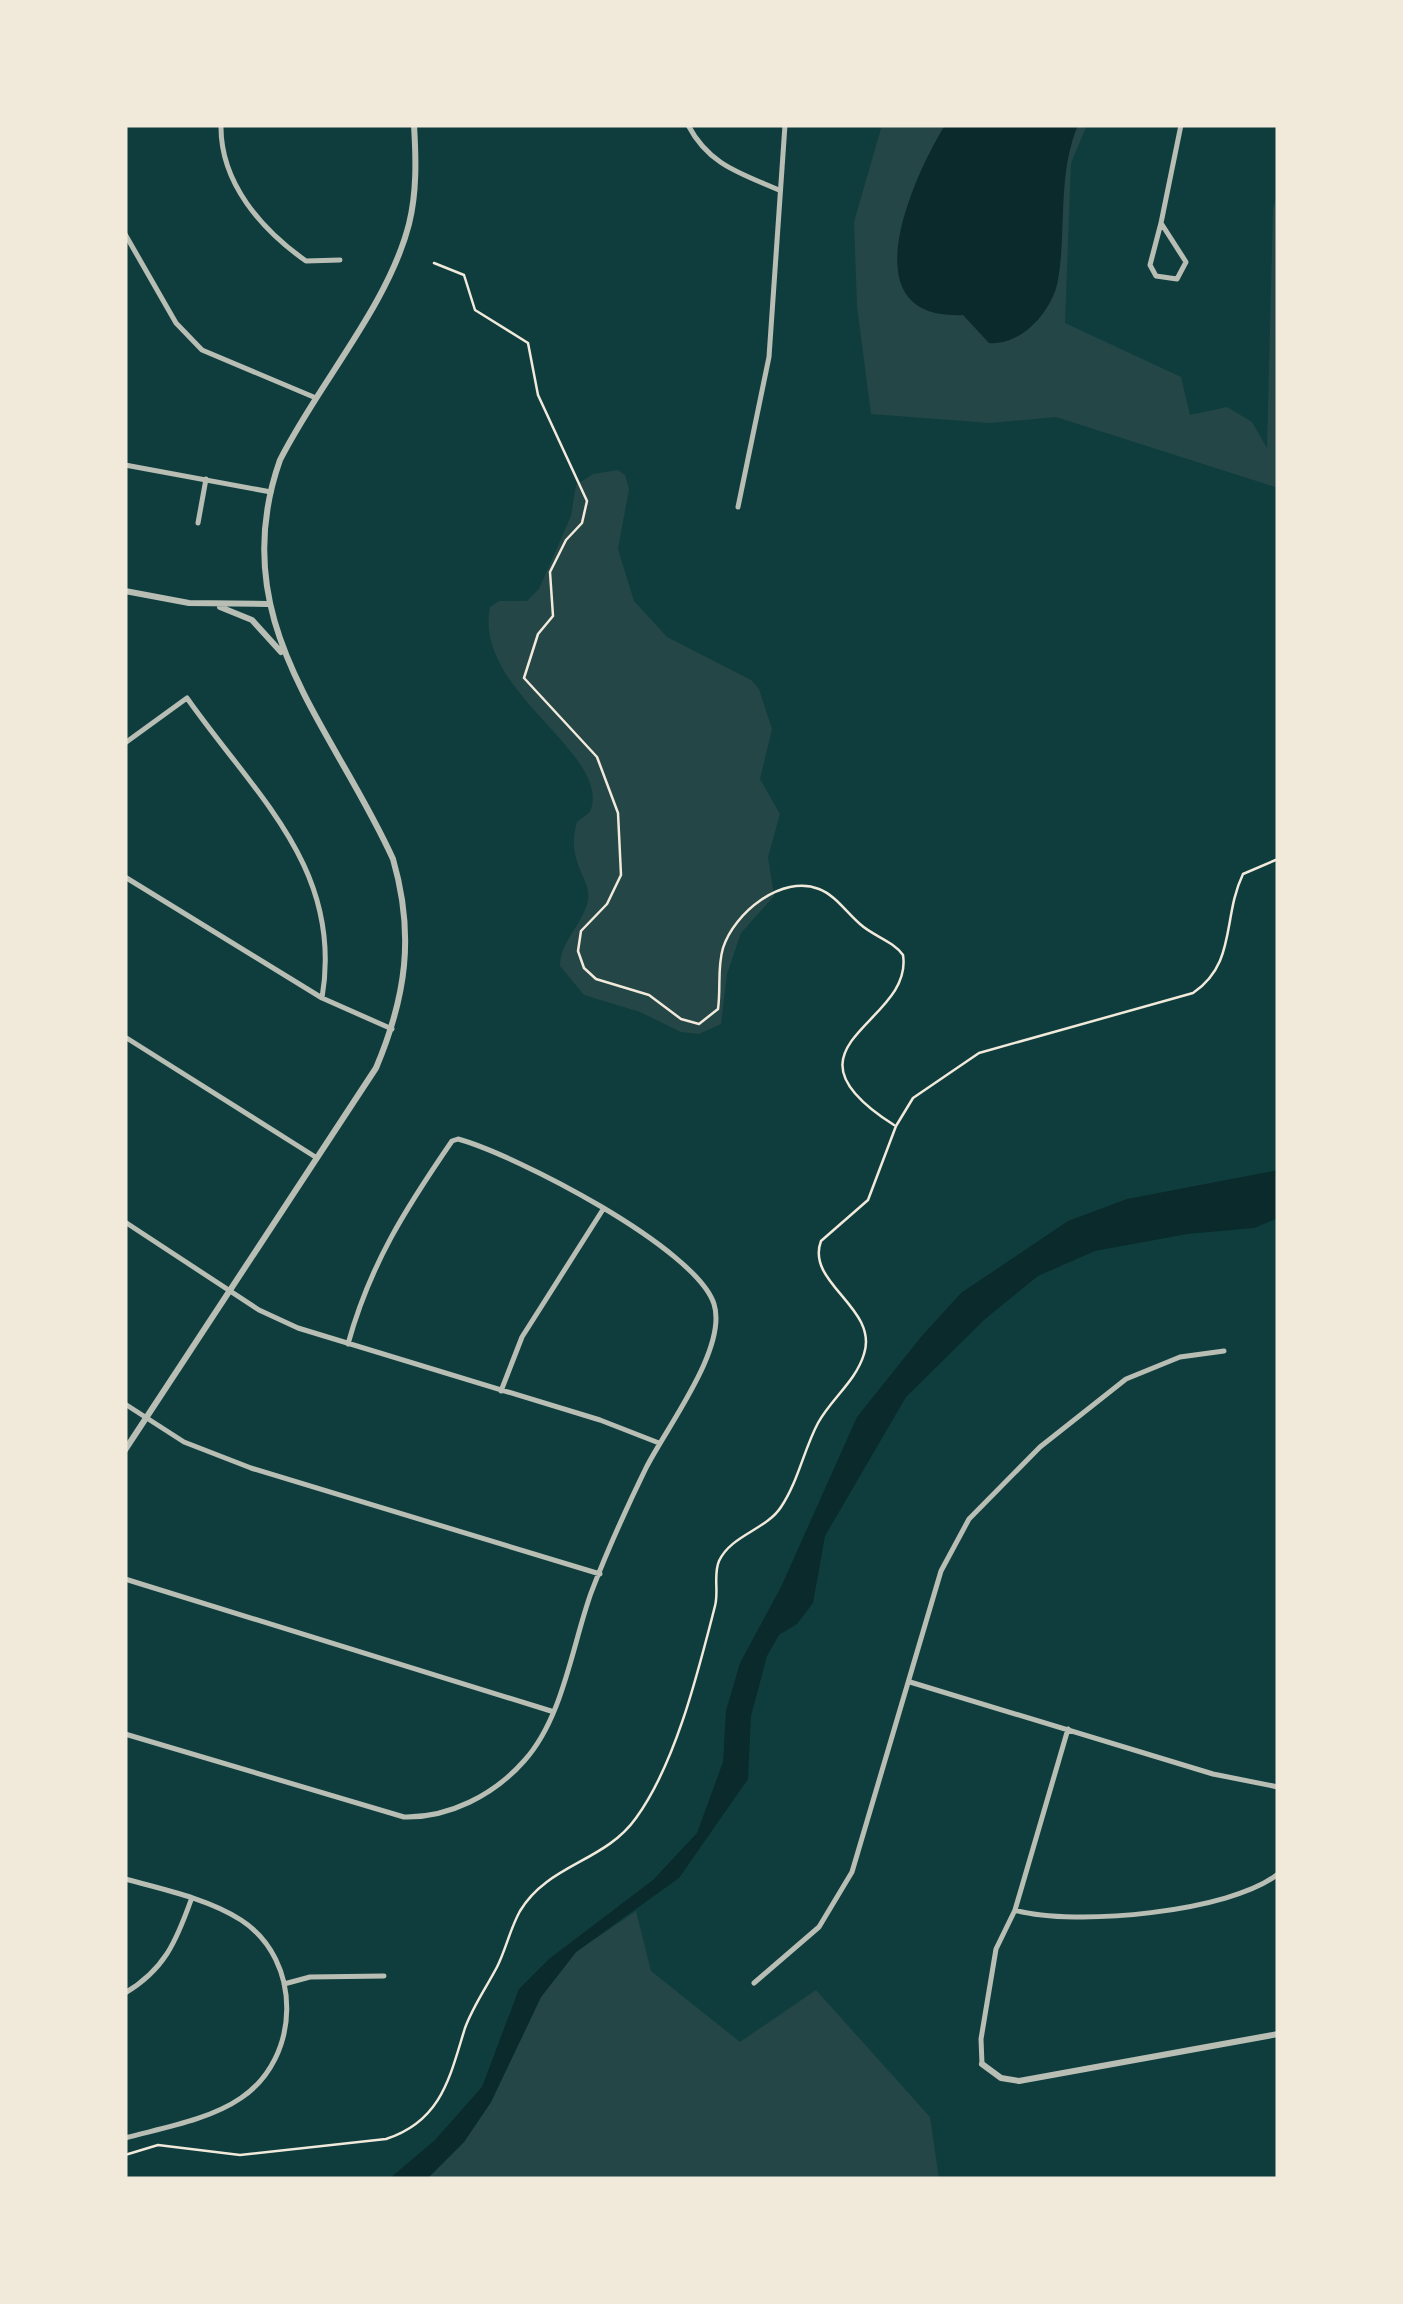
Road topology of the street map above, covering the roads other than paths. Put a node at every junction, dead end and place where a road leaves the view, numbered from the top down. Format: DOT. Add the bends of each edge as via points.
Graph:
graph roads {
  1 [pos="220,125"];
  2 [pos="414,125"];
  3 [pos="688,125"];
  4 [pos="785,125"];
  5 [pos="1181,125"];
  6 [pos="779,190"];
  7 [pos="1160,224"];
  8 [pos="125,234"];
  9 [pos="340,260"];
  10 [pos="316,398"];
  11 [pos="125,466"];
  12 [pos="206,479"];
  13 [pos="271,492"];
  14 [pos="738,507"];
  15 [pos="198,522"];
  16 [pos="125,591"];
  17 [pos="214,604"];
  18 [pos="268,604"];
  19 [pos="285,657"];
  20 [pos="125,743"];
  21 [pos="125,877"];
  22 [pos="322,998"];
  23 [pos="392,1029"];
  24 [pos="125,1037"];
  25 [pos="318,1158"];
  26 [pos="603,1211"];
  27 [pos="125,1222"];
  28 [pos="231,1291"];
  29 [pos="348,1344"];
  30 [pos="1224,1351"];
  31 [pos="501,1391"];
  32 [pos="125,1404"];
  33 [pos="146,1418"];
  34 [pos="660,1444"];
  35 [pos="125,1450"];
  36 [pos="600,1574"];
  37 [pos="125,1580"];
  38 [pos="910,1682"];
  39 [pos="552,1712"];
  40 [pos="1068,1730"];
  41 [pos="125,1734"];
  42 [pos="1278,1787"];
  43 [pos="1278,1874"];
  44 [pos="125,1879"];
  45 [pos="191,1900"];
  46 [pos="1015,1910"];
  47 [pos="384,1976"];
  48 [pos="754,1983"];
  49 [pos="284,1984"];
  50 [pos="125,1994"];
  51 [pos="1278,2034"];
  52 [pos="982,2064"];
  53 [pos="125,2138"];
  1 -- 9 [label="street" via="226,164 263,227 306,261"];
  2 -- 10 [label="street" via="415,178 403,242"];
  3 -- 6 [label="street" via="699,147 725,169"];
  4 -- 6 [label="street"];
  5 -- 7 [label="street"];
  6 -- 14 [label="street" via="770,357"];
  7 -- 7 [label="street" via="1150,266 1171,282 1186,262"];
  8 -- 10 [label="street" via="176,323 202,350"];
  10 -- 13 [label="street" via="280,460"];
  11 -- 12 [label="street"];
  12 -- 13 [label="street"];
  12 -- 15 [label="street"];
  13 -- 18 [label="street" via="264,558"];
  16 -- 17 [label="street"];
  17 -- 18 [label="street"];
  17 -- 19 [label="street" via="252,620"];
  18 -- 19 [label="street"];
  19 -- 23 [label="street" via="397,875 407,944"];
  20 -- 22 [label="street" via="187,698 308,869 327,933"];
  21 -- 22 [label="street"];
  22 -- 23 [label="street"];
  23 -- 25 [label="street" via="376,1068"];
  24 -- 25 [label="street"];
  25 -- 28 [label="street"];
  26 -- 29 [label="street" via="545,1174 452,1140 372,1267"];
  26 -- 31 [label="street" via="522,1337"];
  26 -- 34 [label="street" via="680,1258 716,1307 708,1355"];
  27 -- 28 [label="street"];
  28 -- 29 [label="street" via="298,1328"];
  28 -- 33 [label="street"];
  29 -- 31 [label="street"];
  30 -- 38 [label="street" via="1180,1357 1126,1379 1003,1482 950,1549"];
  31 -- 34 [label="street"];
  32 -- 33 [label="street"];
  33 -- 35 [label="street"];
  33 -- 36 [label="street" via="198,1449 251,1468"];
  34 -- 36 [label="street"];
  36 -- 39 [label="street"];
  37 -- 39 [label="street"];
  38 -- 40 [label="street"];
  38 -- 48 [label="street" via="839,1900 819,1927"];
  39 -- 41 [label="street" via="536,1746 502,1782 467,1804 421,1817 366,1809"];
  40 -- 42 [label="street"];
  40 -- 46 [label="street"];
  43 -- 46 [label="street" via="1250,1892 1116,1917 1058,1919"];
  44 -- 45 [label="street"];
  45 -- 49 [label="street" via="244,1922 266,1945"];
  45 -- 50 [label="street" via="161,1966"];
  46 -- 52 [label="street" via="996,1949"];
  47 -- 49 [label="street"];
  49 -- 53 [label="street" via="288,2010 280,2049 257,2086 225,2108"];
  51 -- 52 [label="street" via="1019,2081"];
}
